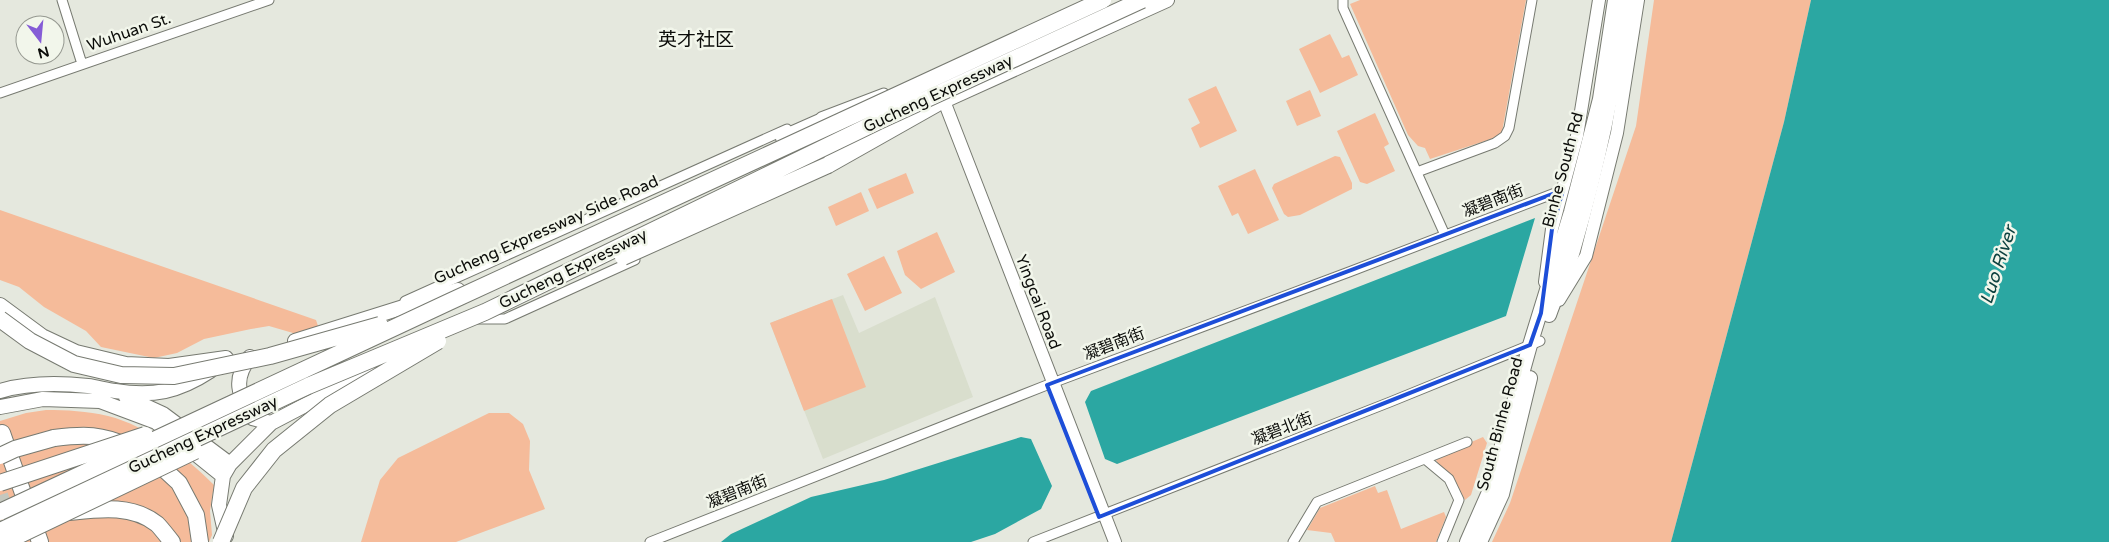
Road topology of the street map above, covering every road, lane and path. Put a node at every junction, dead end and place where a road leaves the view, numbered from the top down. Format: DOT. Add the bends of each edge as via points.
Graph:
graph roads {
  1 [pos="62,0"];
  2 [pos="269,0"];
  3 [pos="1089,0"];
  4 [pos="1103,0"];
  5 [pos="1142,0"];
  6 [pos="1167,0"];
  7 [pos="1343,0"];
  8 [pos="1532,0"];
  9 [pos="1599,0"];
  10 [pos="1615,0"];
  11 [pos="1626,0"];
  12 [pos="1638,0"];
  13 [pos="82,64"];
  14 [pos="918,80"];
  15 [pos="0,92"];
  16 [pos="940,102"];
  17 [pos="1417,172"];
  18 [pos="1563,190"];
  19 [pos="1445,235"];
  20 [pos="449,302"];
  21 [pos="0,305"];
  22 [pos="482,315"];
  23 [pos="1544,317"];
  24 [pos="0,319"];
  25 [pos="1535,343"];
  26 [pos="254,352"];
  27 [pos="94,356"];
  28 [pos="229,358"];
  29 [pos="1050,384"];
  30 [pos="308,386"];
  31 [pos="0,390"];
  32 [pos="115,392"];
  33 [pos="0,407"];
  34 [pos="218,411"];
  35 [pos="271,423"];
  36 [pos="2,433"];
  37 [pos="1467,442"];
  38 [pos="0,456"];
  39 [pos="1425,459"];
  40 [pos="226,470"];
  41 [pos="0,483"];
  42 [pos="0,512"];
  43 [pos="69,512"];
  44 [pos="1101,516"];
  45 [pos="0,531"];
  46 [pos="669,539"];
  47 [pos="5,542"];
  48 [pos="40,542"];
  49 [pos="172,542"];
  50 [pos="200,542"];
  51 [pos="221,542"];
  52 [pos="227,542"];
  53 [pos="650,542"];
  54 [pos="1033,542"];
  55 [pos="1109,542"];
  56 [pos="1115,542"];
  57 [pos="1293,542"];
  58 [pos="1442,542"];
  59 [pos="1467,542"];
  60 [pos="1480,542"];
  1 -- 13 [label="street"];
  2 -- 13 [label="street, Wuhuan St."];
  3 -- 14 [label="main road, Gucheng Expressway Side Road"];
  4 -- 20 [label="highway, Gucheng Expressway, bridge"];
  5 -- 22 [label="highway, Gucheng Expressway, bridge" via="879,121"];
  6 -- 16 [label="main road"];
  7 -- 17 [label="street" via="1343,8"];
  8 -- 17 [label="street" via="1505,136 1496,143"];
  9 -- 18 [label="main road" via="1577,136"];
  10 -- 23 [label="main road, Binhe South Rd" via="1600,99"];
  11 -- 23 [label="main road, Binhe South Rd" via="1601,147 1574,248"];
  12 -- 23 [label="main road" via="1617,132 1586,256"];
  13 -- 15 [label="street, Wuhuan St."];
  14 -- 16 [label="main road, Yingcai Road"];
  14 -- 20 [label="highway, bridge" via="784,138 539,253"];
  14 -- 26 [label="main road, Gucheng Expressway Side Road" via="448,294"];
  16 -- 22 [label="main road"];
  16 -- 22 [label="highway, bridge" via="828,165 568,282"];
  16 -- 29 [label="main road, Yingcai Road"];
  17 -- 19 [label="street"];
  18 -- 19 [label="street, 凝碧南街"];
  18 -- 23 [label="main road" via="1552,229"];
  19 -- 29 [label="street, 凝碧南街"];
  20 -- 24 [label="highway, bridge" via="355,333 270,356 174,376 121,376 74,364 30,341"];
  20 -- 34 [label="highway, Gucheng Expressway, bridge"];
  21 -- 27 [label="main road, Gucheng Expressway Side Road" via="42,336 76,352"];
  22 -- 30 [label="highway, Gucheng Expressway, bridge"];
  22 -- 35 [label="main road"];
  22 -- 51 [label="highway, bridge" via="330,405 274,450 244,488"];
  23 -- 25 [label="main road, Binhe South Rd"];
  25 -- 44 [label="street, 凝碧北街"];
  25 -- 59 [label="main road, South Binhe Road" via="1489,492"];
  25 -- 60 [label="main road, South Binhe Road" via="1502,494"];
  26 -- 28 [label="main road, Gucheng Expressway Side Road"];
  26 -- 35 [label="main road" via="240,369 242,399 252,418"];
  27 -- 28 [label="main road, Gucheng Expressway Side Road" via="126,364 169,366"];
  27 -- 32 [label="main road"];
  28 -- 32 [label="main road" via="207,373 161,394"];
  29 -- 44 [label="main road, Yingcai Road"];
  29 -- 46 [label="street, 凝碧南街"];
  30 -- 43 [label="highway, bridge" via="239,430"];
  30 -- 45 [label="highway, Gucheng Expressway, bridge"];
  31 -- 32 [label="main road" via="65,385"];
  32 -- 40 [label="main road" via="163,414"];
  33 -- 40 [label="main road" via="43,399 100,401 156,422"];
  34 -- 41 [label="highway, bridge"];
  34 -- 42 [label="highway, Gucheng Expressway, bridge"];
  35 -- 40 [label="main road"];
  36 -- 48 [label="highway"];
  37 -- 39 [label="street"];
  38 -- 50 [label="highway, bridge" via="54,438 81,434 109,438 143,452 179,483 196,515"];
  39 -- 57 [label="street" via="1316,502"];
  39 -- 58 [label="street" via="1449,479 1459,500"];
  40 -- 52 [label="main road" via="219,505"];
  43 -- 47 [label="highway, bridge"];
  43 -- 49 [label="highway" via="106,508 138,513 157,524"];
  44 -- 54 [label="street, 凝碧北街"];
  44 -- 55 [label="main road, Yingcai Road"];
  44 -- 56 [label="main road, Yingcai Road"];
  46 -- 53 [label="street, 凝碧南街"];
}
